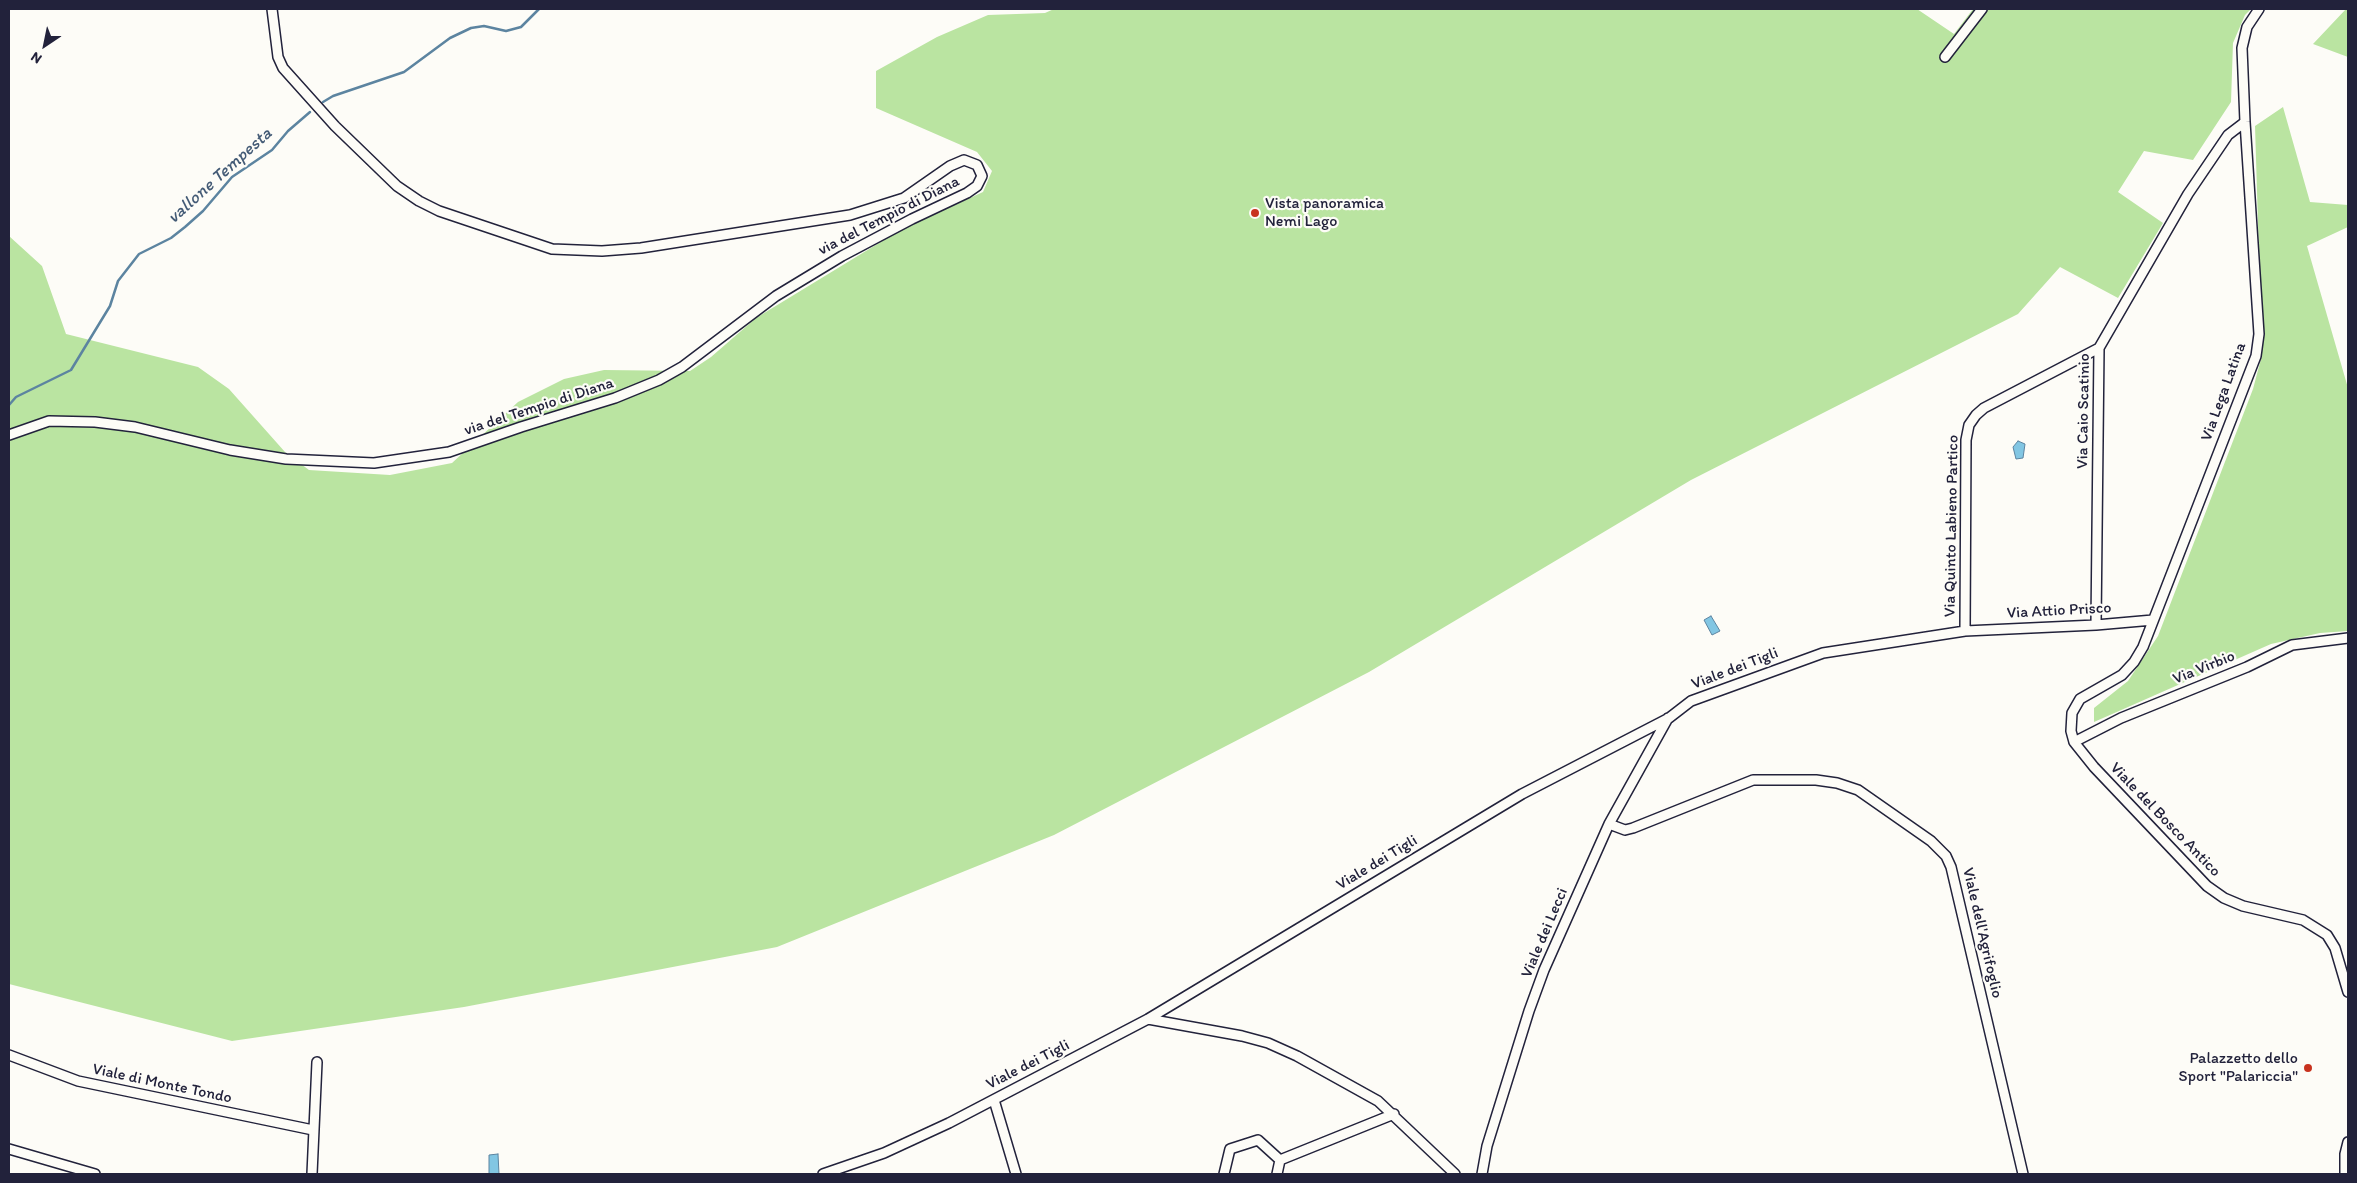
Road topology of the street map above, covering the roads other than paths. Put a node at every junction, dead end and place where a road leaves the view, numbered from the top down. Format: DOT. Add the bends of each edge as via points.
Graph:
graph roads {
  1 [pos="272,9"];
  2 [pos="1982,9"];
  3 [pos="2260,9"];
  4 [pos="1945,57"];
  5 [pos="2244,122"];
  6 [pos="2099,348"];
  7 [pos="9,435"];
  8 [pos="2153,620"];
  9 [pos="2096,625"];
  10 [pos="1965,630"];
  11 [pos="2348,638"];
  12 [pos="1669,718"];
  13 [pos="2074,742"];
  14 [pos="1609,824"];
  15 [pos="2348,992"];
  16 [pos="1148,1019"];
  17 [pos="9,1055"];
  18 [pos="317,1062"];
  19 [pos="994,1100"];
  20 [pos="1394,1114"];
  21 [pos="313,1130"];
  22 [pos="2348,1142"];
  23 [pos="9,1149"];
  24 [pos="1280,1160"];
  25 [pos="95,1174"];
  26 [pos="312,1174"];
  27 [pos="823,1174"];
  28 [pos="1016,1174"];
  29 [pos="1224,1174"];
  30 [pos="1277,1174"];
  31 [pos="1455,1174"];
  32 [pos="1482,1174"];
  33 [pos="2023,1174"];
  34 [pos="2345,1174"];
  1 -- 7 [label="street, via del Tempio di Diana" via="278,57 283,68 335,126 397,186 439,211 552,248 602,251 641,248 850,215 904,198 964,160 980,168 981,180 967,193 877,237 782,292 752,311 682,367 659,380 615,398 442,454 374,463 286,459 230,450 135,427 94,422 49,421"];
  2 -- 4 [label="street"];
  3 -- 5 [label="street, Via Lega Latina" via="2243,38"];
  5 -- 6 [label="street, Via Caio Scatinio" via="2228,136 2188,194"];
  5 -- 8 [label="street, Via Lega Latina" via="2258,345 2253,367"];
  6 -- 9 [label="street, Via Caio Scatinio"];
  6 -- 10 [label="street, Via Quinto Labieno Partico" via="1984,408 1970,425 1966,440"];
  8 -- 9 [label="street, Via Attio Prisco"];
  8 -- 13 [label="street, Via Lega Latina" via="2143,647 2131,666 2116,679 2084,696 2075,706 2070,725"];
  9 -- 10 [label="street, Via Attio Prisco"];
  10 -- 12 [label="street, Viale dei Tigli" via="1823,653 1691,701"];
  11 -- 13 [label="street, Via Virbio" via="2292,645 2247,667 2121,718"];
  12 -- 14 [label="street, Viale dei Lecci"];
  12 -- 16 [label="street, Viale dei Tigli" via="1522,794"];
  13 -- 15 [label="street, Viale del Bosco Antico" via="2094,767 2218,895 2237,904 2303,920 2327,935 2336,948"];
  14 -- 32 [label="street, Viale dei Lecci" via="1534,997 1487,1146"];
  14 -- 33 [label="street, Viale dell'Agrifoglio" via="1625,830 1633,828 1753,780 1816,780 1837,782 1858,790 1931,841 1946,856 1951,867"];
  16 -- 19 [label="street, Viale dei Tigli"];
  16 -- 20 [label="street" via="1242,1036 1279,1047 1353,1086"];
  17 -- 21 [label="street, Viale di Monte Tondo" via="78,1081"];
  18 -- 21 [label="street"];
  19 -- 27 [label="street, Viale dei Tigli" via="884,1154"];
  19 -- 28 [label="street"];
  20 -- 24 [label="street"];
  20 -- 31 [label="street"];
  21 -- 26 [label="street"];
  22 -- 34 [label="street"];
  23 -- 25 [label="street"];
  24 -- 29 [label="street" via="1258,1140 1230,1149"];
  24 -- 30 [label="street"];
}
